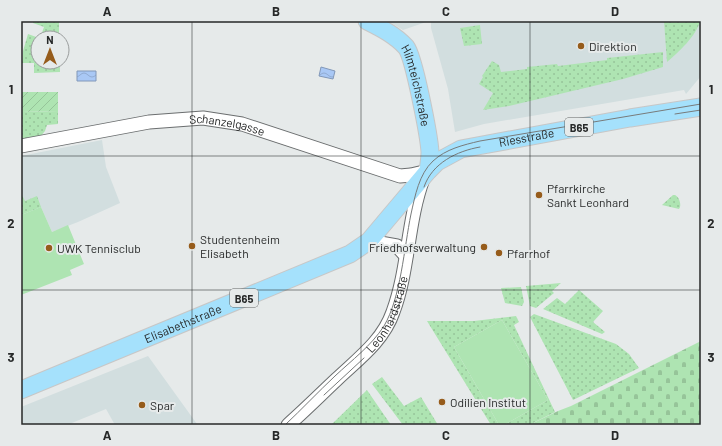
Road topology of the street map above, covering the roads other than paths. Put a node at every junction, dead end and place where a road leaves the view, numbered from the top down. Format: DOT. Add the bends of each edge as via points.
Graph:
graph roads {
  1 [pos="367,21"];
  2 [pos="701,107"];
  3 [pos="21,146"];
  4 [pos="428,170"];
  5 [pos="370,241"];
  6 [pos="406,256"];
  7 [pos="21,390"];
  8 [pos="288,425"];
  1 -- 4 [label="main road, Hilmteichstraße" via="388,32 407,48 424,117 430,154"];
  2 -- 4 [label="main road, Riesstraße / B65" via="471,146 448,155"];
  3 -- 4 [label="street, Schanzelgasse" via="148,122 203,118 242,124 400,176"];
  4 -- 5 [label="main road, Elisabethstraße / B65"];
  4 -- 6 [label="street, Leonhardstraße" via="419,192"];
  5 -- 6 [label="street" via="397,246"];
  5 -- 7 [label="main road, Elisabethstraße / B65" via="350,254 308,272"];
  6 -- 8 [label="street, Leonhardstraße" via="393,313 383,332"];
}
